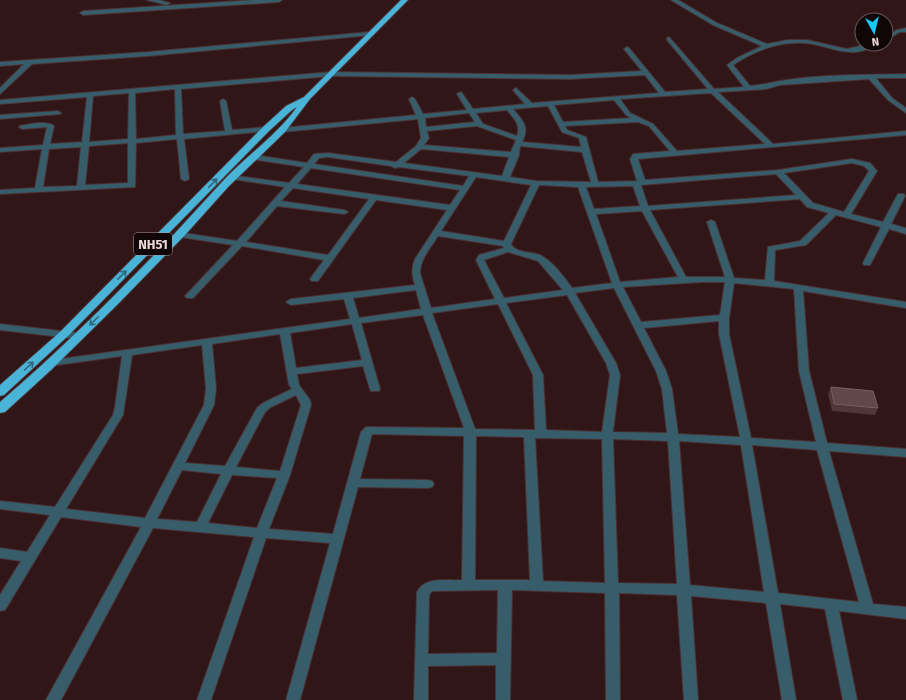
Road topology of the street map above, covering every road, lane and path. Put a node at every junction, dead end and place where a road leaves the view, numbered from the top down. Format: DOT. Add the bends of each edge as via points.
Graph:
graph roads {
  1 [pos="150,0"];
  2 [pos="279,0"];
  3 [pos="405,0"];
  4 [pos="674,0"];
  5 [pos="189,6"];
  6 [pos="83,13"];
  7 [pos="906,30"];
  8 [pos="370,34"];
  9 [pos="894,34"];
  10 [pos="669,39"];
  11 [pos="767,46"];
  12 [pos="627,49"];
  13 [pos="854,51"];
  14 [pos="30,62"];
  15 [pos="0,64"];
  16 [pos="646,73"];
  17 [pos="331,74"];
  18 [pos="870,76"];
  19 [pos="906,76"];
  20 [pos="178,87"];
  21 [pos="748,89"];
  22 [pos="516,90"];
  23 [pos="132,91"];
  24 [pos="713,91"];
  25 [pos="0,92"];
  26 [pos="460,94"];
  27 [pos="664,94"];
  28 [pos="90,95"];
  29 [pos="307,98"];
  30 [pos="616,98"];
  31 [pos="40,99"];
  32 [pos="412,99"];
  33 [pos="223,101"];
  34 [pos="0,102"];
  35 [pos="550,104"];
  36 [pos="530,106"];
  37 [pos="509,108"];
  38 [pos="906,110"];
  39 [pos="470,112"];
  40 [pos="58,113"];
  41 [pos="37,115"];
  42 [pos="0,117"];
  43 [pos="421,117"];
  44 [pos="638,119"];
  45 [pos="478,124"];
  46 [pos="560,124"];
  47 [pos="22,127"];
  48 [pos="424,128"];
  49 [pos="266,129"];
  50 [pos="282,130"];
  51 [pos="229,132"];
  52 [pos="906,133"];
  53 [pos="180,136"];
  54 [pos="132,141"];
  55 [pos="519,142"];
  56 [pos="85,145"];
  57 [pos="771,146"];
  58 [pos="46,147"];
  59 [pos="419,147"];
  60 [pos="0,150"];
  61 [pos="586,150"];
  62 [pos="676,154"];
  63 [pos="515,155"];
  64 [pos="254,157"];
  65 [pos="397,164"];
  66 [pos="309,166"];
  67 [pos="778,172"];
  68 [pos="474,175"];
  69 [pos="385,176"];
  70 [pos="232,177"];
  71 [pos="185,179"];
  72 [pos="505,179"];
  73 [pos="536,183"];
  74 [pos="639,183"];
  75 [pos="595,184"];
  76 [pos="291,185"];
  77 [pos="581,185"];
  78 [pos="81,188"];
  79 [pos="464,188"];
  80 [pos="39,190"];
  81 [pos="0,192"];
  82 [pos="902,196"];
  83 [pos="374,197"];
  84 [pos="801,197"];
  85 [pos="275,203"];
  86 [pos="451,208"];
  87 [pos="644,209"];
  88 [pos="344,212"];
  89 [pos="591,212"];
  90 [pos="834,212"];
  91 [pos="846,215"];
  92 [pos="711,222"];
  93 [pos="886,226"];
  94 [pos="906,231"];
  95 [pos="436,233"];
  96 [pos="180,234"];
  97 [pos="240,242"];
  98 [pos="508,246"];
  99 [pos="330,258"];
  100 [pos="867,263"];
  101 [pos="315,279"];
  102 [pos="683,279"];
  103 [pos="730,280"];
  104 [pos="769,284"];
  105 [pos="617,285"];
  106 [pos="420,287"];
  107 [pos="798,288"];
  108 [pos="570,292"];
  109 [pos="348,295"];
  110 [pos="190,296"];
  111 [pos="291,302"];
  112 [pos="501,302"];
  113 [pos="906,305"];
  114 [pos="427,312"];
  115 [pos="724,318"];
  116 [pos="355,322"];
  117 [pos="639,325"];
  118 [pos="0,327"];
  119 [pos="285,332"];
  120 [pos="64,334"];
  121 [pos="79,336"];
  122 [pos="207,342"];
  123 [pos="127,353"];
  124 [pos="368,362"];
  125 [pos="50,363"];
  126 [pos="292,372"];
  127 [pos="375,389"];
  128 [pos="297,390"];
  129 [pos="0,392"];
  130 [pos="0,409"];
  131 [pos="470,432"];
  132 [pos="535,434"];
  133 [pos="607,435"];
  134 [pos="673,437"];
  135 [pos="746,440"];
  136 [pos="822,446"];
  137 [pos="906,453"];
  138 [pos="177,466"];
  139 [pos="228,472"];
  140 [pos="284,475"];
  141 [pos="352,483"];
  142 [pos="428,484"];
  143 [pos="0,504"];
  144 [pos="58,513"];
  145 [pos="148,524"];
  146 [pos="200,528"];
  147 [pos="261,533"];
  148 [pos="337,538"];
  149 [pos="0,553"];
  150 [pos="31,557"];
  151 [pos="468,584"];
  152 [pos="505,585"];
  153 [pos="537,586"];
  154 [pos="612,588"];
  155 [pos="685,590"];
  156 [pos="771,598"];
  157 [pos="831,604"];
  158 [pos="0,606"];
  159 [pos="867,608"];
  160 [pos="906,613"];
  161 [pos="503,659"];
  162 [pos="421,660"];
  163 [pos="53,700"];
  164 [pos="204,700"];
  165 [pos="293,700"];
  166 [pos="421,700"];
  167 [pos="502,700"];
  168 [pos="613,700"];
  169 [pos="692,700"];
  170 [pos="789,700"];
  171 [pos="850,700"];
  1 -- 5 [label="street"];
  2 -- 5 [label="street"];
  3 -- 8 [label="highway, NH51"];
  4 -- 11 [label="street" via="715,24"];
  5 -- 6 [label="street"];
  7 -- 9 [label="street"];
  8 -- 14 [label="street"];
  8 -- 17 [label="highway, NH51"];
  10 -- 24 [label="street"];
  11 -- 13 [label="street" via="810,42 837,50"];
  11 -- 21 [label="street" via="730,65"];
  12 -- 16 [label="street"];
  14 -- 15 [label="street"];
  14 -- 25 [label="street"];
  16 -- 17 [label="street" via="570,77"];
  16 -- 27 [label="street"];
  17 -- 20 [label="street"];
  17 -- 29 [label="highway, NH51"];
  18 -- 19 [label="street"];
  18 -- 21 [label="street" via="780,83"];
  18 -- 38 [label="street" via="890,99"];
  20 -- 23 [label="street"];
  20 -- 53 [label="street"];
  21 -- 24 [label="street"];
  22 -- 36 [label="street"];
  23 -- 28 [label="street"];
  23 -- 54 [label="street"];
  24 -- 27 [label="street"];
  24 -- 57 [label="street"];
  26 -- 39 [label="street"];
  27 -- 30 [label="street"];
  28 -- 31 [label="street"];
  28 -- 56 [label="street"];
  29 -- 49 [label="highway, NH51" via="289,108"];
  29 -- 50 [label="highway, NH51"];
  30 -- 35 [label="street"];
  30 -- 44 [label="street" via="628,114"];
  31 -- 34 [label="street"];
  31 -- 41 [label="street"];
  32 -- 43 [label="street"];
  33 -- 51 [label="street"];
  35 -- 36 [label="street"];
  35 -- 46 [label="street"];
  36 -- 37 [label="street"];
  37 -- 39 [label="street"];
  37 -- 55 [label="street" via="523,126"];
  39 -- 43 [label="street"];
  39 -- 45 [label="street"];
  40 -- 41 [label="street"];
  41 -- 42 [label="street"];
  43 -- 48 [label="street"];
  43 -- 50 [label="street"];
  44 -- 46 [label="street"];
  44 -- 62 [label="street" via="651,125"];
  45 -- 48 [label="street"];
  45 -- 55 [label="street"];
  46 -- 61 [label="street" via="565,132 582,137"];
  47 -- 58 [label="street" via="50,125"];
  48 -- 59 [label="street" via="425,138"];
  49 -- 51 [label="street"];
  120 -- 49 [label="highway, NH51, one-way"];
  50 -- 64 [label="highway, NH51"];
  51 -- 53 [label="street"];
  52 -- 57 [label="street"];
  53 -- 54 [label="street"];
  53 -- 71 [label="street"];
  54 -- 56 [label="street"];
  54 -- 78 [label="street" via="132,186"];
  55 -- 61 [label="street"];
  55 -- 63 [label="street"];
  56 -- 58 [label="street"];
  56 -- 78 [label="street"];
  57 -- 62 [label="street"];
  58 -- 60 [label="street"];
  58 -- 80 [label="street"];
  59 -- 63 [label="street"];
  59 -- 65 [label="street"];
  61 -- 75 [label="street"];
  62 -- 74 [label="street" via="634,157"];
  63 -- 72 [label="street"];
  64 -- 66 [label="street"];
  64 -- 70 [label="highway, NH51"];
  65 -- 66 [label="street" via="324,154 317,156"];
  65 -- 68 [label="street"];
  65 -- 69 [label="street"];
  66 -- 69 [label="street"];
  66 -- 76 [label="street"];
  67 -- 74 [label="street"];
  67 -- 84 [label="street"];
  67 -- 91 [label="street" via="852,161 867,164 873,171"];
  68 -- 72 [label="street"];
  68 -- 79 [label="street"];
  69 -- 79 [label="street"];
  70 -- 76 [label="street"];
  70 -- 96 [label="highway, NH51"];
  72 -- 73 [label="street"];
  73 -- 77 [label="street"];
  73 -- 98 [label="street"];
  74 -- 75 [label="street"];
  74 -- 87 [label="street"];
  75 -- 77 [label="street"];
  76 -- 83 [label="street"];
  76 -- 85 [label="street"];
  77 -- 89 [label="street"];
  78 -- 80 [label="street"];
  79 -- 86 [label="street"];
  80 -- 81 [label="street"];
  82 -- 93 [label="street"];
  83 -- 86 [label="street"];
  83 -- 99 [label="street"];
  84 -- 87 [label="street"];
  84 -- 90 [label="street" via="810,205"];
  85 -- 88 [label="street"];
  85 -- 97 [label="street"];
  86 -- 95 [label="street"];
  87 -- 89 [label="street"];
  87 -- 102 [label="street"];
  89 -- 105 [label="street"];
  90 -- 91 [label="street"];
  90 -- 104 [label="street" via="803,243 771,249"];
  91 -- 93 [label="street"];
  92 -- 103 [label="street"];
  93 -- 94 [label="street"];
  93 -- 100 [label="street"];
  95 -- 98 [label="street"];
  95 -- 106 [label="street" via="416,266"];
  96 -- 97 [label="street"];
  96 -- 121 [label="highway, NH51, one-way"];
  97 -- 99 [label="street"];
  97 -- 110 [label="street"];
  98 -- 108 [label="street" via="539,258"];
  98 -- 112 [label="street" via="480,260"];
  99 -- 101 [label="street"];
  102 -- 103 [label="street"];
  102 -- 105 [label="street"];
  103 -- 104 [label="street"];
  103 -- 115 [label="street"];
  104 -- 107 [label="street"];
  105 -- 108 [label="street"];
  105 -- 117 [label="street"];
  106 -- 109 [label="street"];
  106 -- 114 [label="street"];
  107 -- 113 [label="street"];
  107 -- 136 [label="street" via="804,371"];
  108 -- 112 [label="street"];
  108 -- 133 [label="street" via="614,369"];
  109 -- 111 [label="street"];
  109 -- 116 [label="street"];
  112 -- 114 [label="street"];
  112 -- 132 [label="street" via="538,375"];
  114 -- 116 [label="street"];
  114 -- 131 [label="street"];
  115 -- 117 [label="street"];
  115 -- 135 [label="street" via="725,342"];
  116 -- 119 [label="street"];
  116 -- 124 [label="street"];
  117 -- 134 [label="street" via="665,381"];
  118 -- 120 [label="street"];
  119 -- 122 [label="street"];
  119 -- 126 [label="street"];
  120 -- 121 [label="street"];
  129 -- 120 [label="highway, NH51, one-way"];
  121 -- 125 [label="highway, NH51"];
  122 -- 123 [label="street"];
  122 -- 138 [label="street" via="211,397"];
  123 -- 125 [label="street"];
  123 -- 144 [label="street" via="118,415"];
  124 -- 126 [label="street"];
  124 -- 127 [label="street"];
  125 -- 130 [label="highway, NH51"];
  126 -- 128 [label="street"];
  128 -- 139 [label="street" via="267,404 261,410"];
  128 -- 140 [label="street" via="306,405"];
  131 -- 132 [label="street"];
  131 -- 141 [label="street" via="370,430 367,432"];
  131 -- 151 [label="street"];
  132 -- 133 [label="street"];
  132 -- 153 [label="street"];
  133 -- 134 [label="street"];
  133 -- 154 [label="street"];
  134 -- 135 [label="street"];
  134 -- 155 [label="street"];
  135 -- 136 [label="street"];
  135 -- 156 [label="street"];
  136 -- 137 [label="street"];
  136 -- 159 [label="street"];
  138 -- 139 [label="street"];
  138 -- 145 [label="street"];
  139 -- 140 [label="street"];
  139 -- 146 [label="street"];
  140 -- 147 [label="street"];
  141 -- 142 [label="street"];
  141 -- 148 [label="street"];
  143 -- 144 [label="street"];
  144 -- 145 [label="street"];
  144 -- 150 [label="street"];
  145 -- 146 [label="street"];
  145 -- 163 [label="street"];
  146 -- 147 [label="street"];
  147 -- 148 [label="street"];
  147 -- 164 [label="street"];
  148 -- 165 [label="street"];
  149 -- 150 [label="street"];
  150 -- 158 [label="street"];
  151 -- 152 [label="street"];
  151 -- 162 [label="street" via="427,587 422,592"];
  152 -- 153 [label="street"];
  152 -- 161 [label="street"];
  153 -- 154 [label="street"];
  154 -- 155 [label="street"];
  154 -- 168 [label="street"];
  155 -- 156 [label="street"];
  155 -- 169 [label="street"];
  156 -- 157 [label="street"];
  156 -- 170 [label="street"];
  157 -- 159 [label="street"];
  157 -- 171 [label="street"];
  159 -- 160 [label="street"];
  161 -- 162 [label="street"];
  161 -- 167 [label="street"];
  162 -- 166 [label="street"];
}
